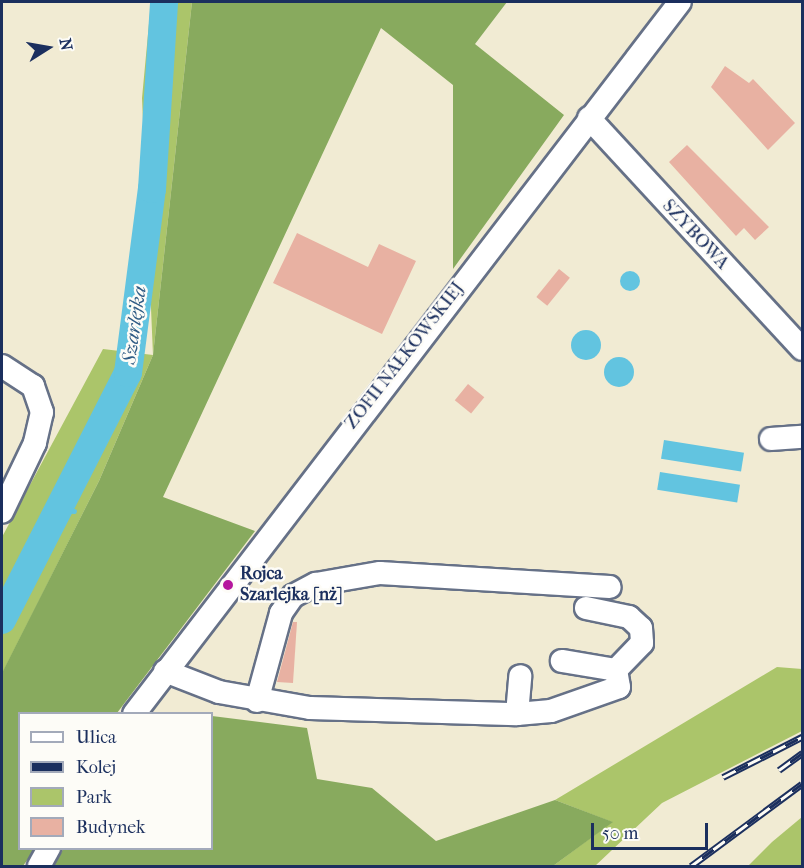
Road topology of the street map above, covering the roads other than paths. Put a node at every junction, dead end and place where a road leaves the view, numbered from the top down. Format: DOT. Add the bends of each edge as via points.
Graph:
graph roads {
  1 [pos="680,2"];
  2 [pos="589,118"];
  3 [pos="802,349"];
  4 [pos="2,366"];
  5 [pos="802,437"];
  6 [pos="771,439"];
  7 [pos="2,512"];
  8 [pos="610,587"];
  9 [pos="586,608"];
  10 [pos="562,662"];
  11 [pos="616,670"];
  12 [pos="165,671"];
  13 [pos="520,676"];
  14 [pos="257,701"];
  15 [pos="135,712"];
  16 [pos="517,714"];
  17 [pos="48,850"];
  18 [pos="39,867"];
  1 -- 2 [label="street, ZOFII NAŁKOWSKIEJ"];
  2 -- 3 [label="street, SZYBOWA"];
  2 -- 12 [label="street, ZOFII NAŁKOWSKIEJ"];
  4 -- 7 [label="street" via="33,387 42,412 35,443"];
  5 -- 6 [label="street"];
  8 -- 14 [label="street" via="380,573 316,584 293,596 281,613"];
  9 -- 11 [label="street" via="629,617 641,628 642,643"];
  10 -- 11 [label="street"];
  11 -- 16 [label="street" via="619,687 551,711"];
  12 -- 14 [label="street"];
  12 -- 15 [label="street, ZOFII NAŁKOWSKIEJ"];
  13 -- 16 [label="street"];
  14 -- 16 [label="street" via="310,708"];
  17 -- 18 [label="street"];
}
